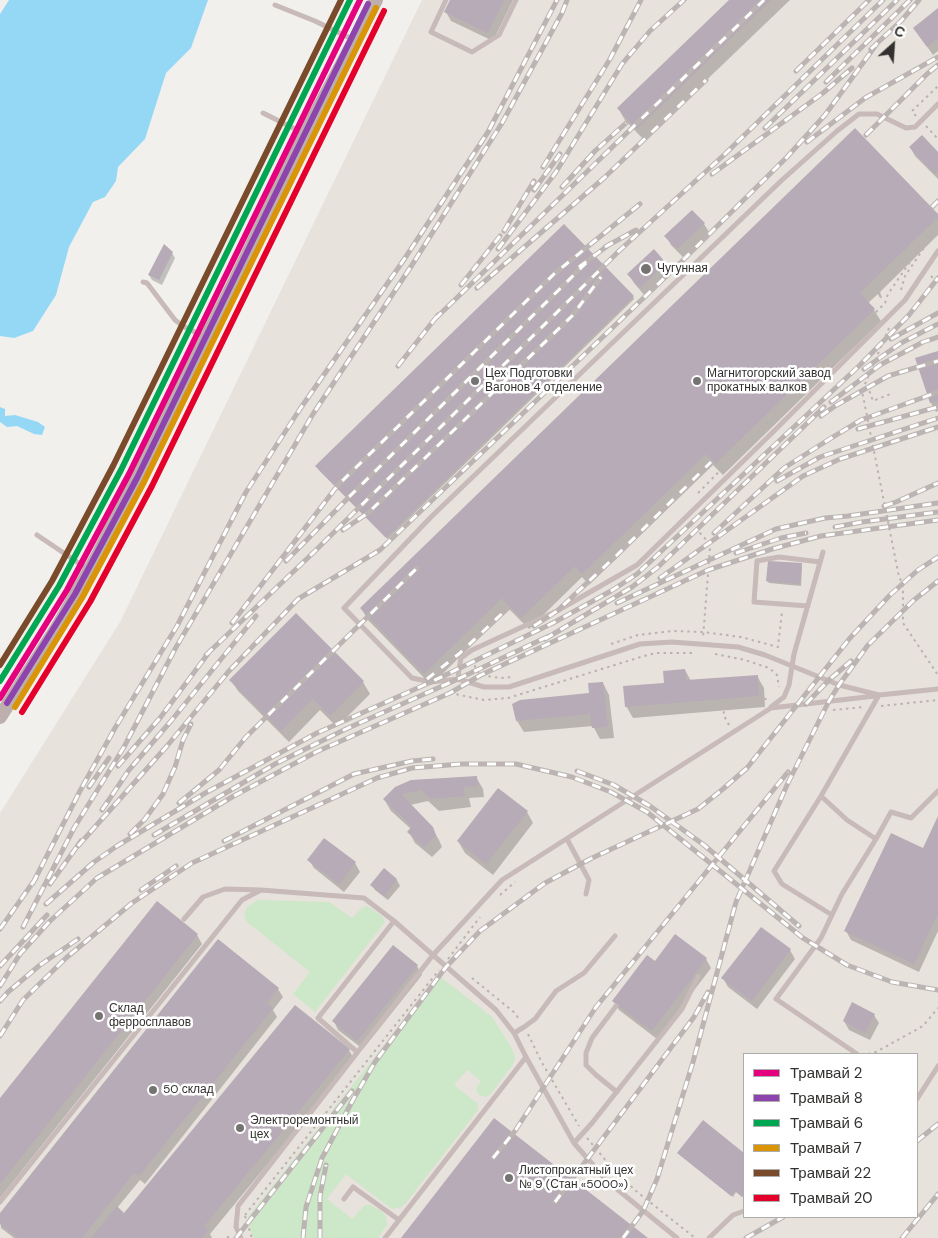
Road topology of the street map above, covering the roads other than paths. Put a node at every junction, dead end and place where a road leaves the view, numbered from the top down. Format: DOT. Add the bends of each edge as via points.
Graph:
graph roads {
  1 [pos="376,0"];
  2 [pos="446,0"];
  3 [pos="516,0"];
  4 [pos="275,5"];
  5 [pos="354,41"];
  6 [pos="938,104"];
  7 [pos="262,113"];
  8 [pos="305,134"];
  9 [pos="938,251"];
  10 [pos="144,282"];
  11 [pos="206,338"];
  12 [pos="37,535"];
  13 [pos="823,552"];
  14 [pos="820,562"];
  15 [pos="90,570"];
  16 [pos="808,606"];
  17 [pos="792,665"];
  18 [pos="458,679"];
  19 [pos="938,689"];
  20 [pos="879,695"];
  21 [pos="770,708"];
  22 [pos="0,717"];
  23 [pos="938,791"];
  24 [pos="821,796"];
  25 [pos="876,838"];
  26 [pos="566,839"];
  27 [pos="261,890"];
  28 [pos="586,894"];
  29 [pos="832,915"];
  30 [pos="184,919"];
  31 [pos="394,921"];
  32 [pos="615,936"];
  33 [pos="433,955"];
  34 [pos="698,977"];
  35 [pos="616,1006"];
  36 [pos="514,1033"];
  37 [pos="358,1052"];
  38 [pos="856,1053"];
  39 [pos="526,1057"];
  40 [pos="938,1066"];
  41 [pos="617,1092"];
  42 [pos="918,1097"];
  43 [pos="574,1143"];
  44 [pos="344,1199"];
  45 [pos="0,1202"];
  46 [pos="743,1211"];
  47 [pos="399,1220"];
  48 [pos="241,1238"];
  49 [pos="385,1238"];
  50 [pos="677,1238"];
  51 [pos="709,1238"];
  1 -- 5 [label="main road"];
  2 -- 3 [label="lane" via="431,32 472,52 499,35"];
  4 -- 5 [label="lane"];
  5 -- 8 [label="main road"];
  6 -- 18 [label="lane" via="915,127 906,128 877,114 859,114 837,131 431,517 344,608 412,678 431,682"];
  7 -- 8 [label="lane"];
  8 -- 11 [label="main road"];
  9 -- 18 [label="lane" via="905,300 637,564 557,611 472,650 461,658"];
  10 -- 11 [label="lane" via="175,320"];
  11 -- 15 [label="main road"];
  12 -- 15 [label="lane"];
  13 -- 14 [label="lane"];
  14 -- 16 [label="lane"];
  14 -- 16 [label="lane" via="779,556 757,561 754,602"];
  15 -- 22 [label="main road"];
  16 -- 17 [label="lane"];
  17 -- 18 [label="lane" via="738,647 672,642 640,644 509,687 484,688"];
  17 -- 20 [label="lane" via="839,684"];
  17 -- 21 [label="lane" via="784,697"];
  19 -- 20 [label="lane"];
  20 -- 21 [label="lane"];
  20 -- 24 [label="lane"];
  21 -- 26 [label="lane"];
  23 -- 25 [label="lane" via="911,818 891,812"];
  24 -- 25 [label="lane" via="847,820"];
  24 -- 29 [label="lane" via="774,871 782,884"];
  25 -- 29 [label="lane"];
  26 -- 28 [label="lane" via="588,880"];
  26 -- 33 [label="lane" via="502,880"];
  27 -- 30 [label="lane" via="225,889 203,897"];
  27 -- 31 [label="lane" via="364,898"];
  27 -- 45 [label="lane" via="242,900"];
  29 -- 38 [label="lane" via="821,938 776,999"];
  31 -- 33 [label="lane"];
  31 -- 37 [label="lane" via="318,1018"];
  32 -- 36 [label="lane" via="584,973 556,991 535,1019"];
  33 -- 36 [label="lane" via="496,1010"];
  33 -- 37 [label="lane"];
  34 -- 41 [label="lane" via="682,1009"];
  35 -- 41 [label="lane" via="592,1038 586,1053 586,1065"];
  36 -- 39 [label="lane"];
  37 -- 48 [label="lane" via="238,1206 236,1227"];
  39 -- 43 [label="lane"];
  39 -- 47 [label="lane"];
  40 -- 42 [label="lane"];
  41 -- 43 [label="lane"];
  43 -- 50 [label="lane" via="607,1181"];
  44 -- 47 [label="lane" via="353,1187"];
  46 -- 51 [label="lane" via="733,1215"];
  47 -- 49 [label="lane"];
}
